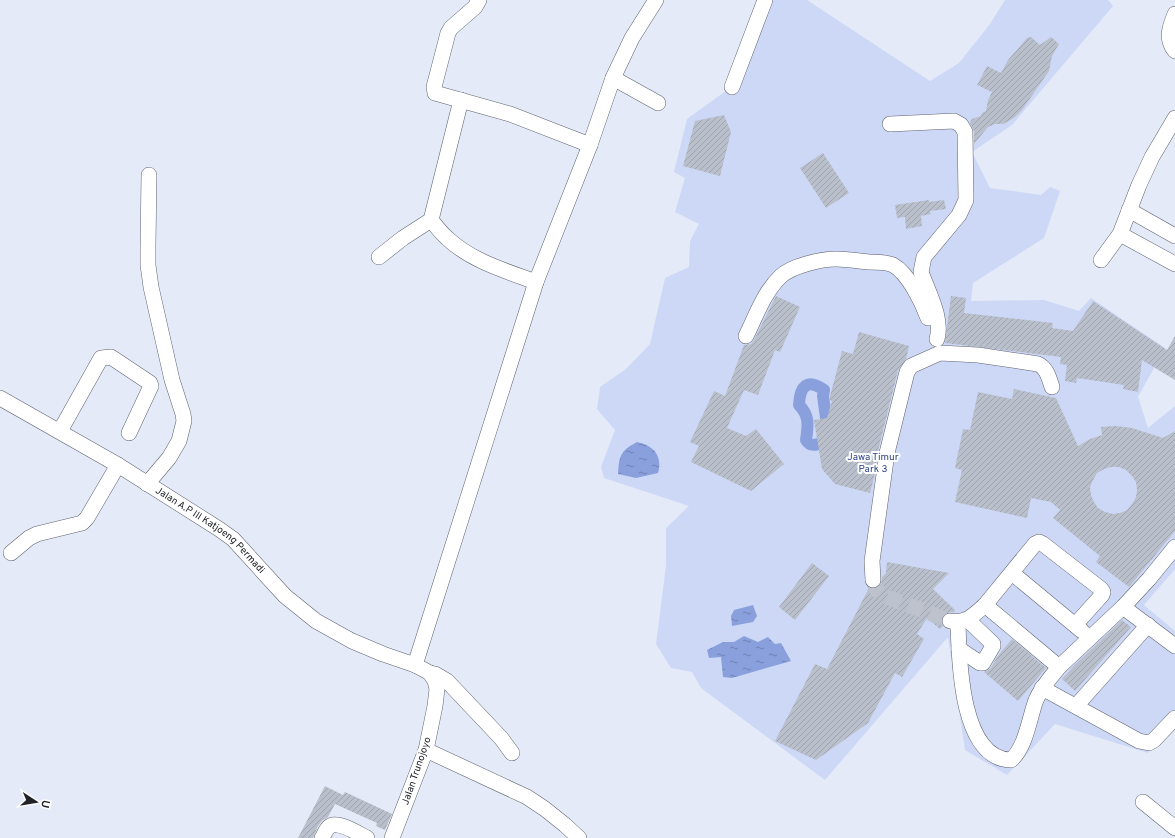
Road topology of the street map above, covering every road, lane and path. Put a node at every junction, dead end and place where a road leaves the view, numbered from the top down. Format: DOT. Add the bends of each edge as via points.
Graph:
graph roads {
  1 [pos="479,0"];
  2 [pos="656,0"];
  3 [pos="765,0"];
  4 [pos="1175,14"];
  5 [pos="1175,51"];
  6 [pos="613,78"];
  7 [pos="732,87"];
  8 [pos="461,100"];
  9 [pos="658,103"];
  10 [pos="1175,118"];
  11 [pos="890,124"];
  12 [pos="590,145"];
  13 [pos="149,175"];
  14 [pos="1129,210"];
  15 [pos="431,220"];
  16 [pos="1120,234"];
  17 [pos="1175,236"];
  18 [pos="379,257"];
  19 [pos="1101,260"];
  20 [pos="1175,264"];
  21 [pos="536,282"];
  22 [pos="746,336"];
  23 [pos="939,346"];
  24 [pos="1052,387"];
  25 [pos="0,398"];
  26 [pos="60,431"];
  27 [pos="129,433"];
  28 [pos="118,466"];
  29 [pos="147,484"];
  30 [pos="1175,547"];
  31 [pos="11,553"];
  32 [pos="1012,573"];
  33 [pos="873,580"];
  34 [pos="985,605"];
  35 [pos="1123,607"];
  36 [pos="959,621"];
  37 [pos="1075,625"];
  38 [pos="1148,625"];
  39 [pos="1090,638"];
  40 [pos="1175,646"];
  41 [pos="959,649"];
  42 [pos="415,665"];
  43 [pos="1059,667"];
  44 [pos="430,673"];
  45 [pos="1042,688"];
  46 [pos="1076,706"];
  47 [pos="1175,718"];
  48 [pos="426,750"];
  49 [pos="512,753"];
  50 [pos="1143,802"];
  51 [pos="1175,828"];
  52 [pos="322,838"];
  53 [pos="367,838"];
  54 [pos="392,838"];
  55 [pos="579,838"];
  1 -- 8 [label="street" via="448,33 434,86 436,94"];
  2 -- 6 [label="street" via="632,38"];
  3 -- 7 [label="street"];
  4 -- 5 [label="street" via="1169,30 1169,39"];
  6 -- 9 [label="street"];
  6 -- 12 [label="street"];
  8 -- 12 [label="street" via="510,114"];
  8 -- 15 [label="street"];
  10 -- 14 [label="street" via="1152,157"];
  11 -- 23 [label="street" via="954,121 961,125 965,132 966,200 959,215 924,257 920,272 938,319"];
  12 -- 21 [label="street"];
  13 -- 29 [label="street" via="148,259 151,287 184,421 179,441 169,458"];
  14 -- 16 [label="street"];
  14 -- 17 [label="street"];
  15 -- 18 [label="street"];
  15 -- 21 [label="street" via="448,239 467,252 503,270"];
  16 -- 19 [label="street"];
  16 -- 20 [label="street"];
  21 -- 42 [label="street"];
  22 -- 23 [label="street" via="771,287 782,275 795,268 834,259 893,265 914,290"];
  23 -- 24 [label="street" via="1038,364 1046,370"];
  23 -- 33 [label="street" via="911,366 907,372 880,497 872,561"];
  25 -- 26 [label="street, Jalan A.P III Katjoeng Permadi"];
  26 -- 27 [label="street" via="101,358 111,357 151,386"];
  26 -- 28 [label="street, Jalan A.P III Katjoeng Permadi"];
  28 -- 29 [label="street, Jalan A.P III Katjoeng Permadi"];
  28 -- 31 [label="street" via="82,523 37,534"];
  29 -- 42 [label="street, Jalan A.P III Katjoeng Permadi" via="233,539 285,596 316,621 352,641"];
  30 -- 35 [label="street" via="1150,579"];
  32 -- 34 [label="street"];
  32 -- 37 [label="street"];
  32 -- 37 [label="street" via="1039,542 1101,588 1102,595"];
  34 -- 36 [label="street"];
  34 -- 43 [label="street"];
  35 -- 38 [label="street"];
  35 -- 39 [label="street"];
  36 -- 41 [label="street"];
  36 -- 41 [label="street" via="993,644 980,663"];
  37 -- 39 [label="street"];
  38 -- 40 [label="street"];
  38 -- 46 [label="street"];
  39 -- 43 [label="street"];
  41 -- 45 [label="street" via="961,684 971,721 978,740 997,758 1011,760 1015,756"];
  42 -- 44 [label="street"];
  43 -- 45 [label="street"];
  44 -- 48 [label="street, Jalan Trunojoyo" via="437,689"];
  44 -- 49 [label="street" via="447,681"];
  45 -- 46 [label="street"];
  46 -- 47 [label="street" via="1146,743 1154,740"];
  48 -- 54 [label="street, Jalan Trunojoyo"];
  48 -- 55 [label="street" via="527,797"];
  50 -- 51 [label="street"];
  52 -- 53 [label="street" via="328,827 338,824"];
}
